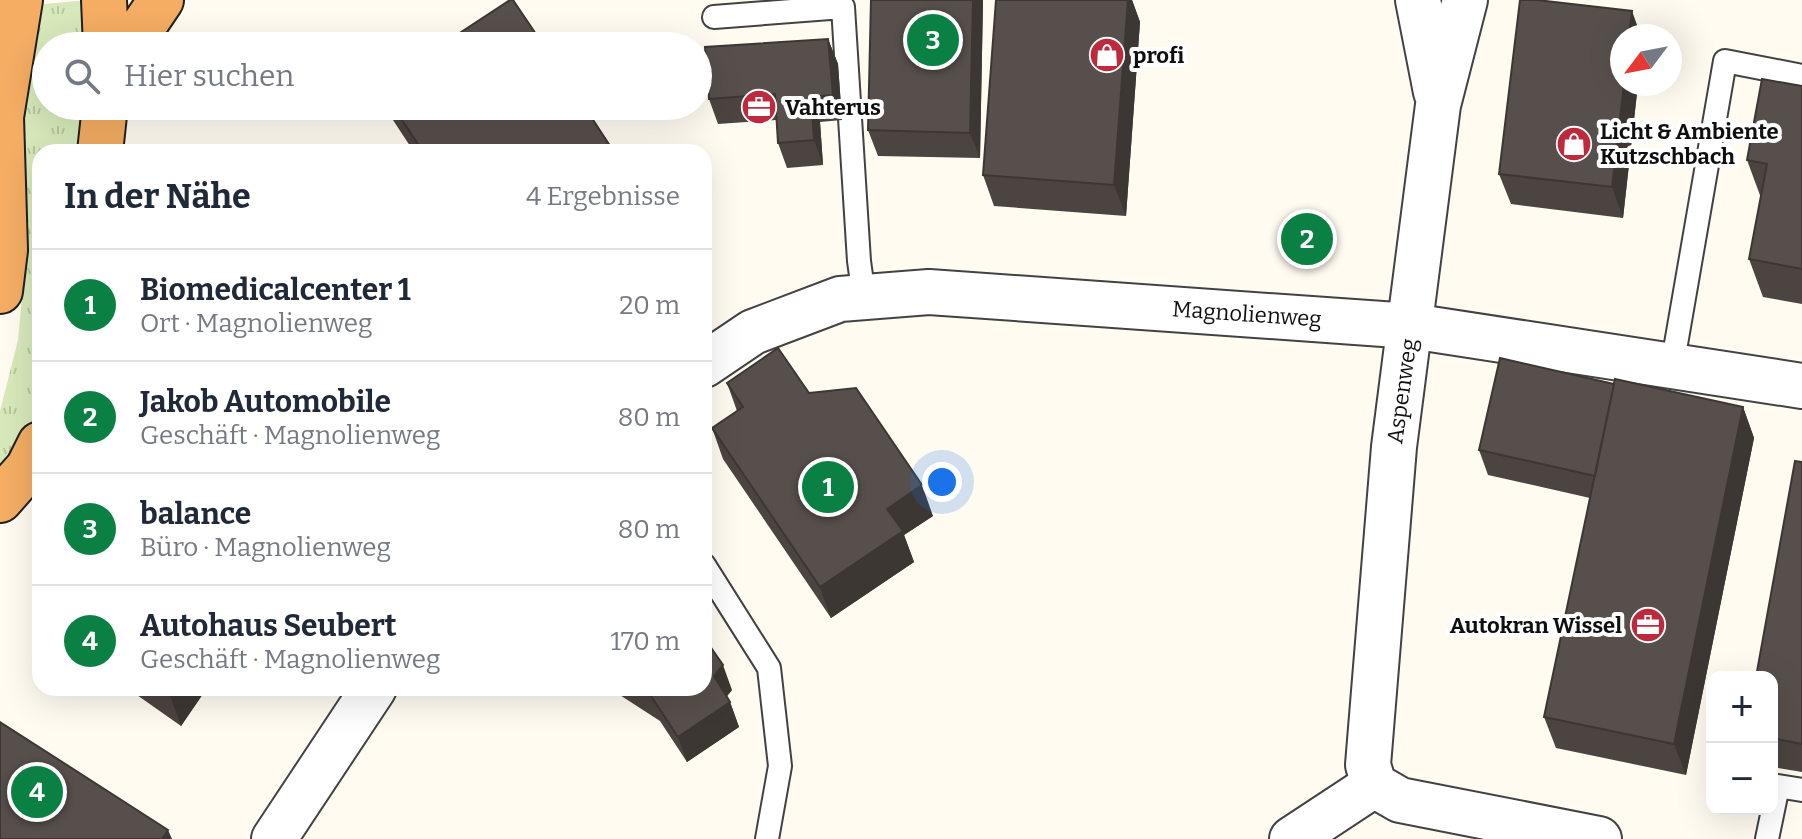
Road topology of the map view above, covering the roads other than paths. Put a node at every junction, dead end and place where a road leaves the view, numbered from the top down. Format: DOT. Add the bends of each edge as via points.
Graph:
graph roads {
  1 [pos="20,0"];
  2 [pos="104,0"];
  3 [pos="161,0"];
  4 [pos="1418,0"];
  5 [pos="1465,0"];
  6 [pos="714,17"];
  7 [pos="105,32"];
  8 [pos="139,32"];
  9 [pos="1802,76"];
  10 [pos="1438,105"];
  11 [pos="0,116"];
  12 [pos="103,120"];
  13 [pos="101,144"];
  14 [pos="0,291"];
  15 [pos="864,297"];
  16 [pos="1411,326"];
  17 [pos="712,360"];
  18 [pos="1672,367"];
  19 [pos="1802,386"];
  20 [pos="32,460"];
  21 [pos="0,500"];
  22 [pos="712,578"];
  23 [pos="369,696"];
  24 [pos="1374,785"];
  25 [pos="1802,790"];
  26 [pos="1478,828"];
  27 [pos="274,839"];
  28 [pos="767,839"];
  29 [pos="1292,839"];
  30 [pos="1599,839"];
  31 [pos="1767,839"];
  1 -- 11 [label="highway"];
  2 -- 7 [label="highway"];
  3 -- 8 [label="highway"];
  4 -- 10 [label="street"];
  5 -- 10 [label="street, Aspenweg"];
  6 -- 15 [label="lane" via="843,7"];
  9 -- 18 [label="lane" via="1725,61"];
  10 -- 16 [label="street, Aspenweg"];
  11 -- 14 [label="highway" via="5,250"];
  12 -- 13 [label="highway"];
  15 -- 16 [label="street, Magnolienweg" via="929,292"];
  15 -- 17 [label="street, Magnolienweg" via="840,299 753,332"];
  16 -- 18 [label="street, Magnolienweg"];
  16 -- 24 [label="street, Aspenweg" via="1392,475 1368,765"];
  18 -- 19 [label="street, Magnolienweg"];
  20 -- 21 [label="highway"];
  22 -- 28 [label="lane" via="769,668 780,766"];
  23 -- 27 [label="street"];
  24 -- 26 [label="street"];
  24 -- 29 [label="street"];
  25 -- 31 [label="lane" via="1778,786"];
  26 -- 30 [label="street"];
}
